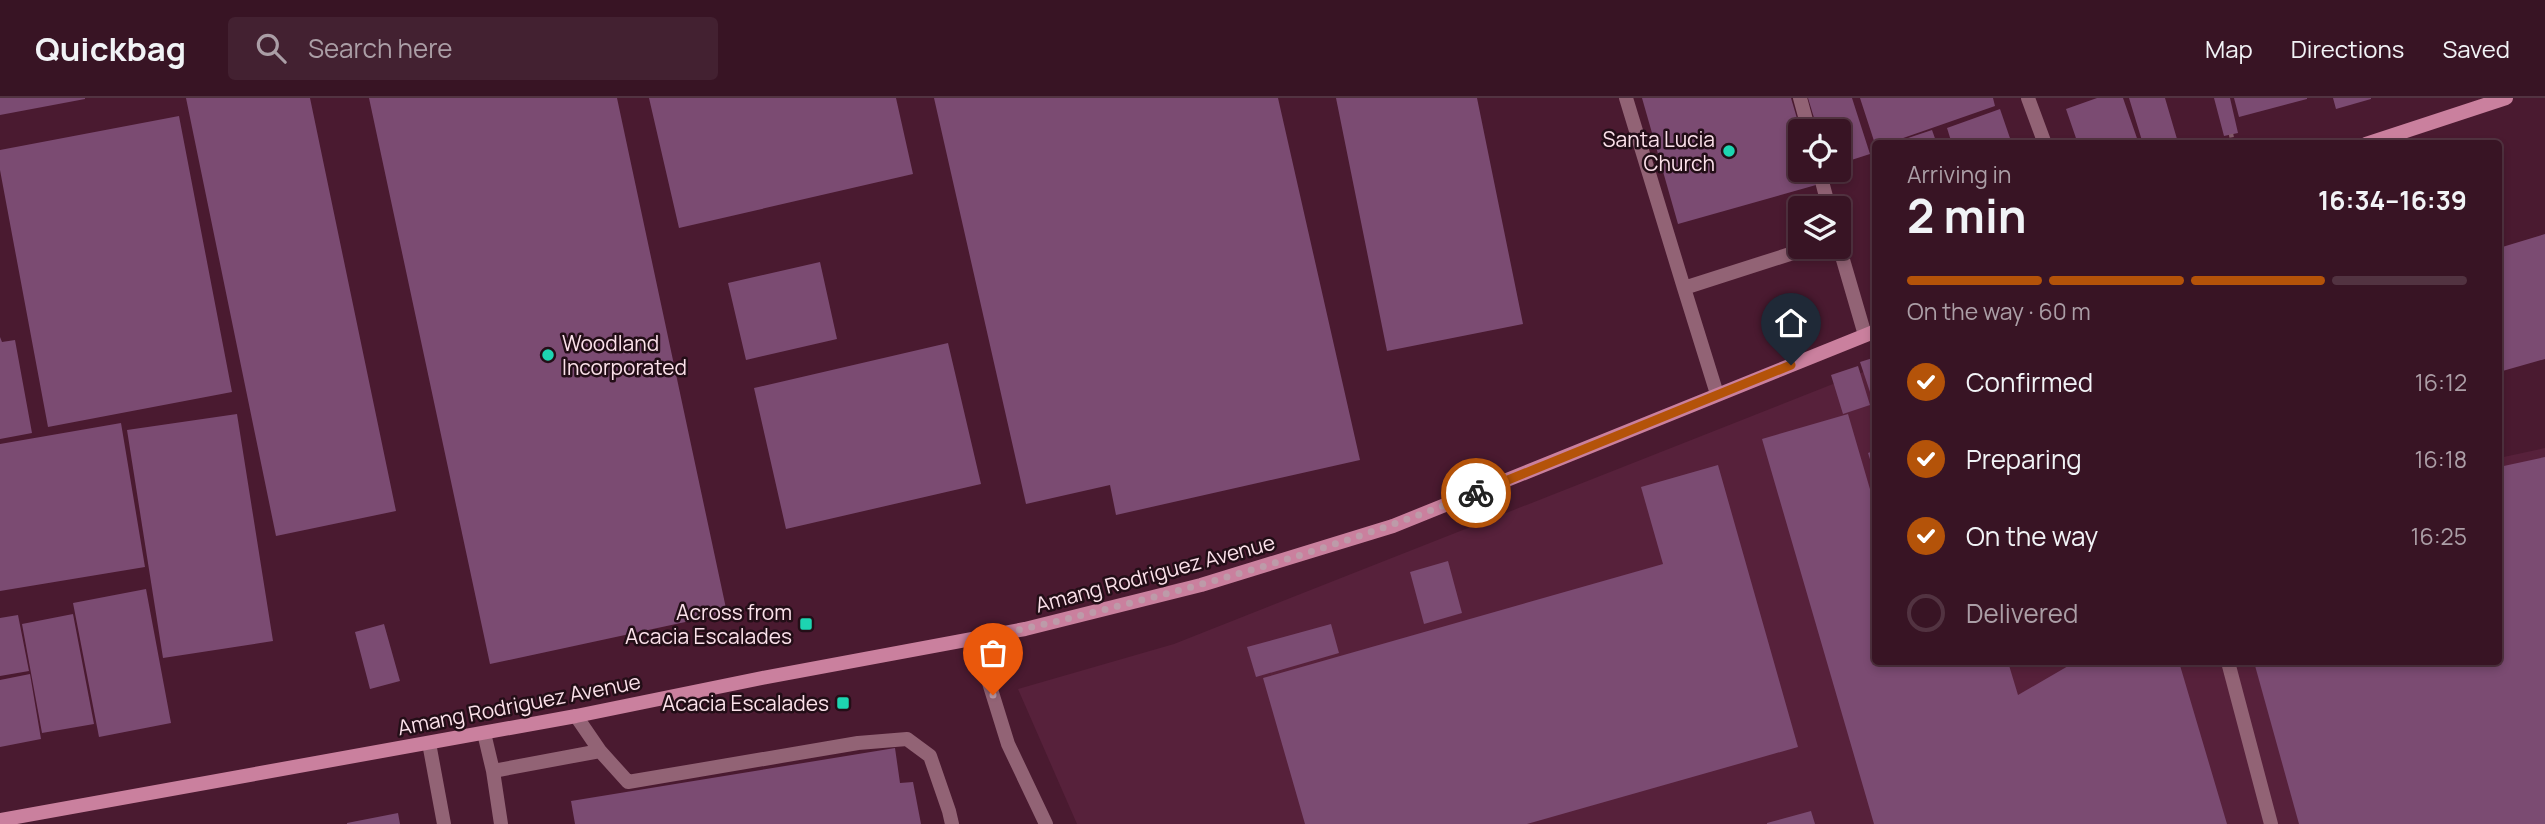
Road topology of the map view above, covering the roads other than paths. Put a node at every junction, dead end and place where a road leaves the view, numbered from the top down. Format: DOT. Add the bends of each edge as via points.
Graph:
graph roads {
  1 [pos="1626,98"];
  2 [pos="1800,98"];
  3 [pos="2028,98"];
  4 [pos="2507,98"];
  5 [pos="2482,101"];
  6 [pos="1806,119"];
  7 [pos="2044,140"];
  8 [pos="2377,140"];
  9 [pos="1788,255"];
  10 [pos="1844,259"];
  11 [pos="1684,288"];
  12 [pos="1870,333"];
  13 [pos="1717,394"];
  14 [pos="979,637"];
  15 [pos="2229,665"];
  16 [pos="576,716"];
  17 [pos="484,733"];
  18 [pos="429,743"];
  19 [pos="600,751"];
  20 [pos="493,771"];
  21 [pos="0,820"];
  22 [pos="444,824"];
  23 [pos="501,824"];
  24 [pos="952,824"];
  25 [pos="1046,824"];
  26 [pos="2271,824"];
  1 -- 11 [label="street"];
  2 -- 6 [label="street"];
  3 -- 7 [label="street"];
  4 -- 5 [label="main road"];
  5 -- 8 [label="main road"];
  9 -- 11 [label="street"];
  10 -- 12 [label="street"];
  11 -- 13 [label="street"];
  12 -- 13 [label="main road, Amang Rodriguez Avenue"];
  13 -- 14 [label="main road, Amang Rodriguez Avenue" via="1394,526 1202,584"];
  14 -- 16 [label="main road, Amang Rodriguez Avenue"];
  14 -- 25 [label="street" via="1008,744"];
  15 -- 26 [label="street"];
  16 -- 17 [label="main road, Amang Rodriguez Avenue"];
  16 -- 19 [label="street"];
  17 -- 18 [label="main road, Amang Rodriguez Avenue"];
  17 -- 20 [label="street"];
  18 -- 21 [label="main road, Amang Rodriguez Avenue"];
  18 -- 22 [label="street"];
  19 -- 20 [label="street"];
  19 -- 24 [label="street" via="628,782 906,739 930,756"];
  20 -- 23 [label="street"];
}
